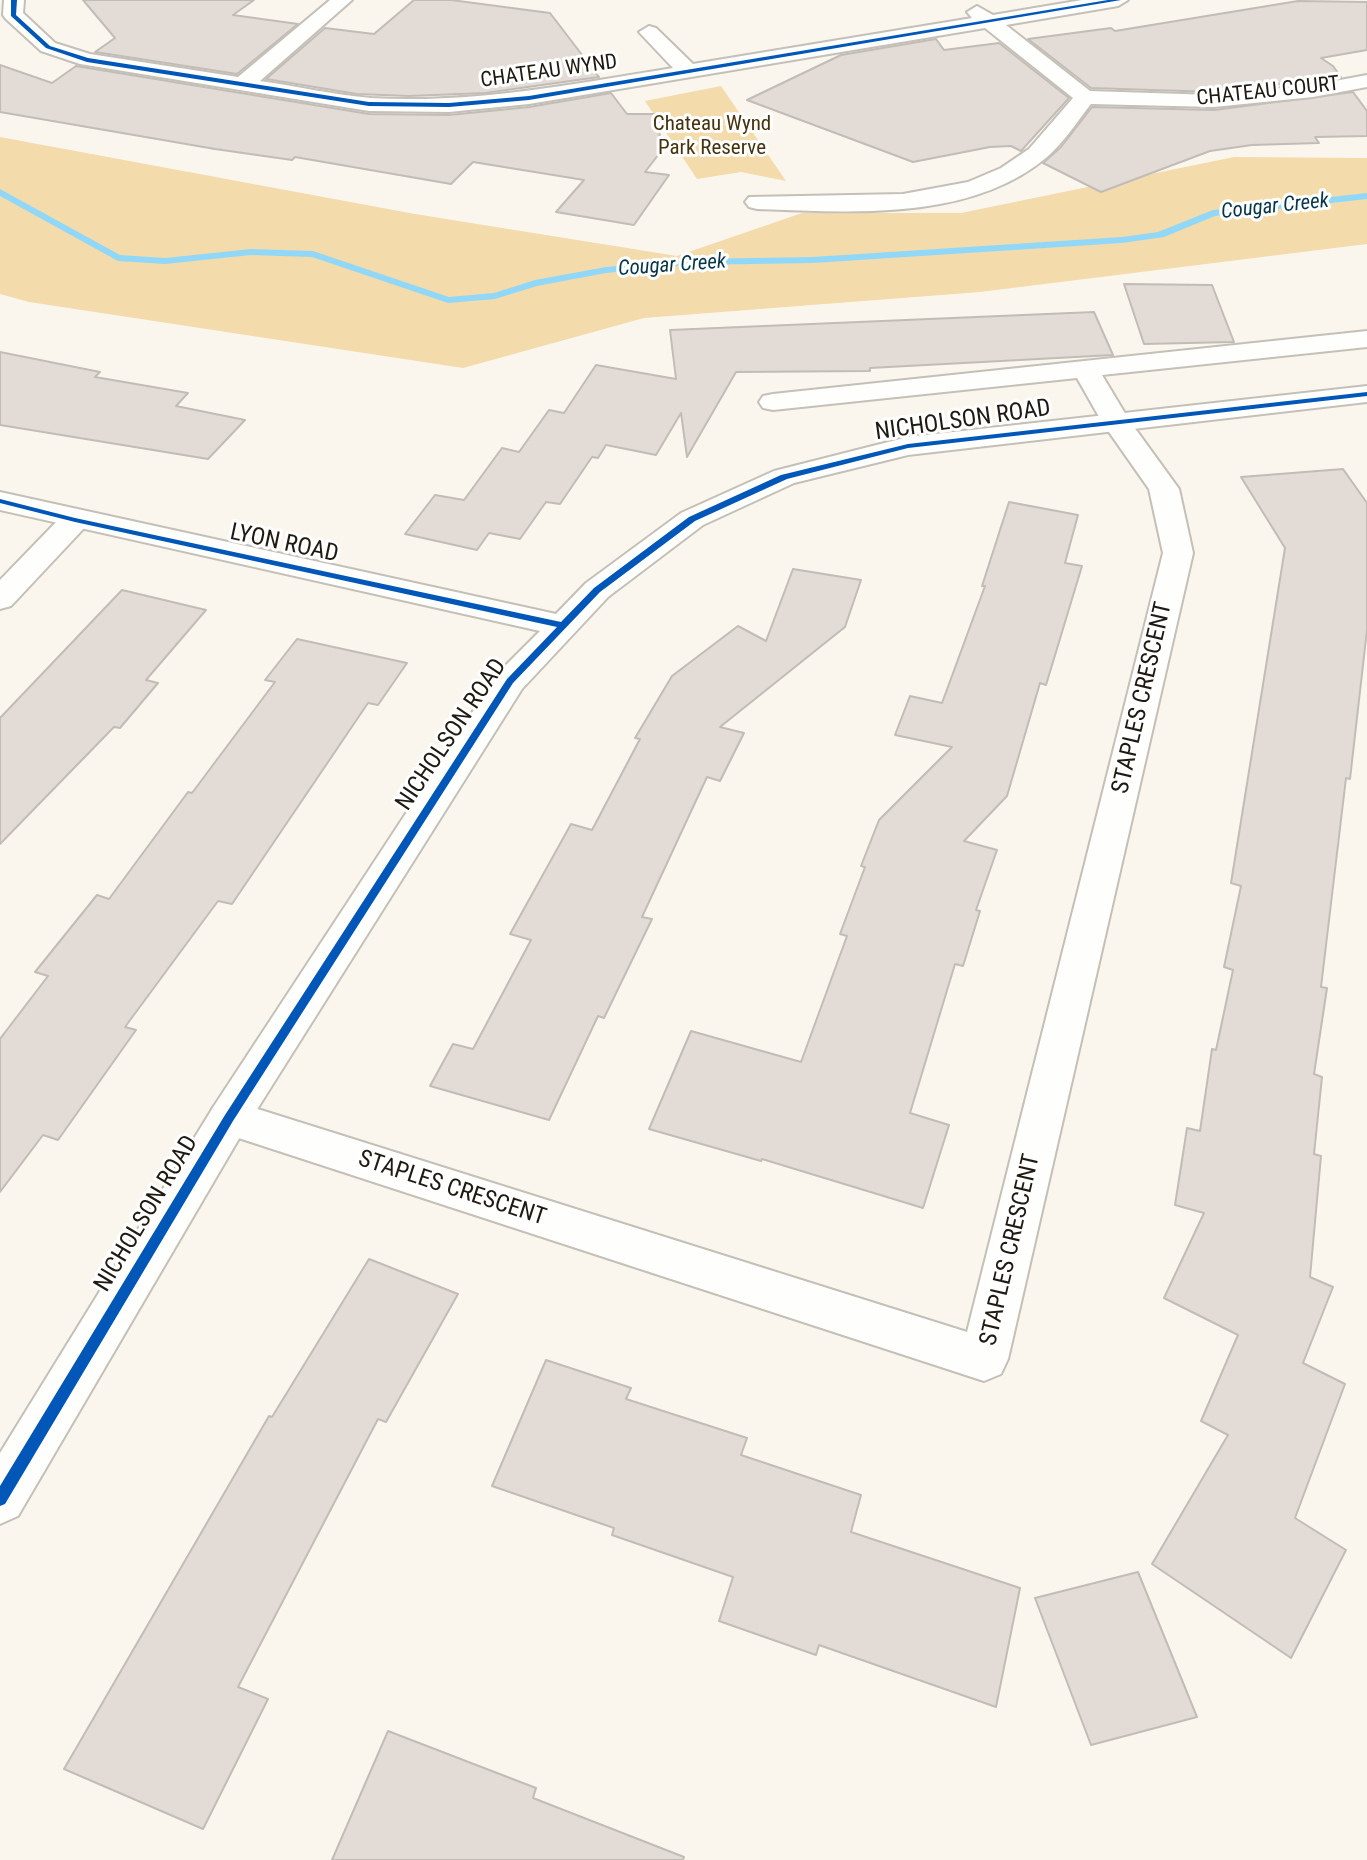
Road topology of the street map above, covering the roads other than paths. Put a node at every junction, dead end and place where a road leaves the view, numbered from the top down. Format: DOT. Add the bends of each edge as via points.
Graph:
graph roads {
  1 [pos="342,0"];
  2 [pos="962,0"];
  3 [pos="1118,0"];
  4 [pos="8,2"];
  5 [pos="990,22"];
  6 [pos="649,32"];
  7 [pos="687,70"];
  8 [pos="1367,80"];
  9 [pos="242,85"];
  10 [pos="1085,97"];
  11 [pos="757,202"];
  12 [pos="1367,339"];
  13 [pos="1084,369"];
  14 [pos="1367,394"];
  15 [pos="772,402"];
  16 [pos="1116,422"];
  17 [pos="0,501"];
  18 [pos="75,520"];
  19 [pos="0,599"];
  20 [pos="560,625"];
  21 [pos="229,1118"];
  22 [pos="0,1499"];
  1 -- 9 [label="street"];
  2 -- 5 [label="street"];
  3 -- 5 [label="street, CHATEAU WYND"];
  4 -- 9 [label="street, CHATEAU WYND" via="13,15 48,47 87,60"];
  5 -- 7 [label="street, CHATEAU WYND"];
  5 -- 10 [label="street"];
  6 -- 7 [label="street"];
  7 -- 9 [label="street, CHATEAU WYND" via="529,97 449,105 369,104"];
  8 -- 10 [label="street, CHATEAU COURT" via="1313,91 1214,101"];
  10 -- 11 [label="street" via="1037,155 986,185 875,205"];
  12 -- 13 [label="street, NICHOLSON ROAD"];
  13 -- 15 [label="street, NICHOLSON ROAD"];
  13 -- 16 [label="street"];
  14 -- 16 [label="street, NICHOLSON ROAD"];
  16 -- 20 [label="street, NICHOLSON ROAD" via="908,446 784,477 692,519 597,590"];
  16 -- 21 [label="street, STAPLES CRESCENT" via="1164,489 1178,553 984,1359"];
  17 -- 18 [label="street, LYON ROAD"];
  18 -- 19 [label="street"];
  18 -- 20 [label="street, LYON ROAD"];
  20 -- 21 [label="street, NICHOLSON ROAD" via="510,681"];
  21 -- 22 [label="street, NICHOLSON ROAD"];
}
